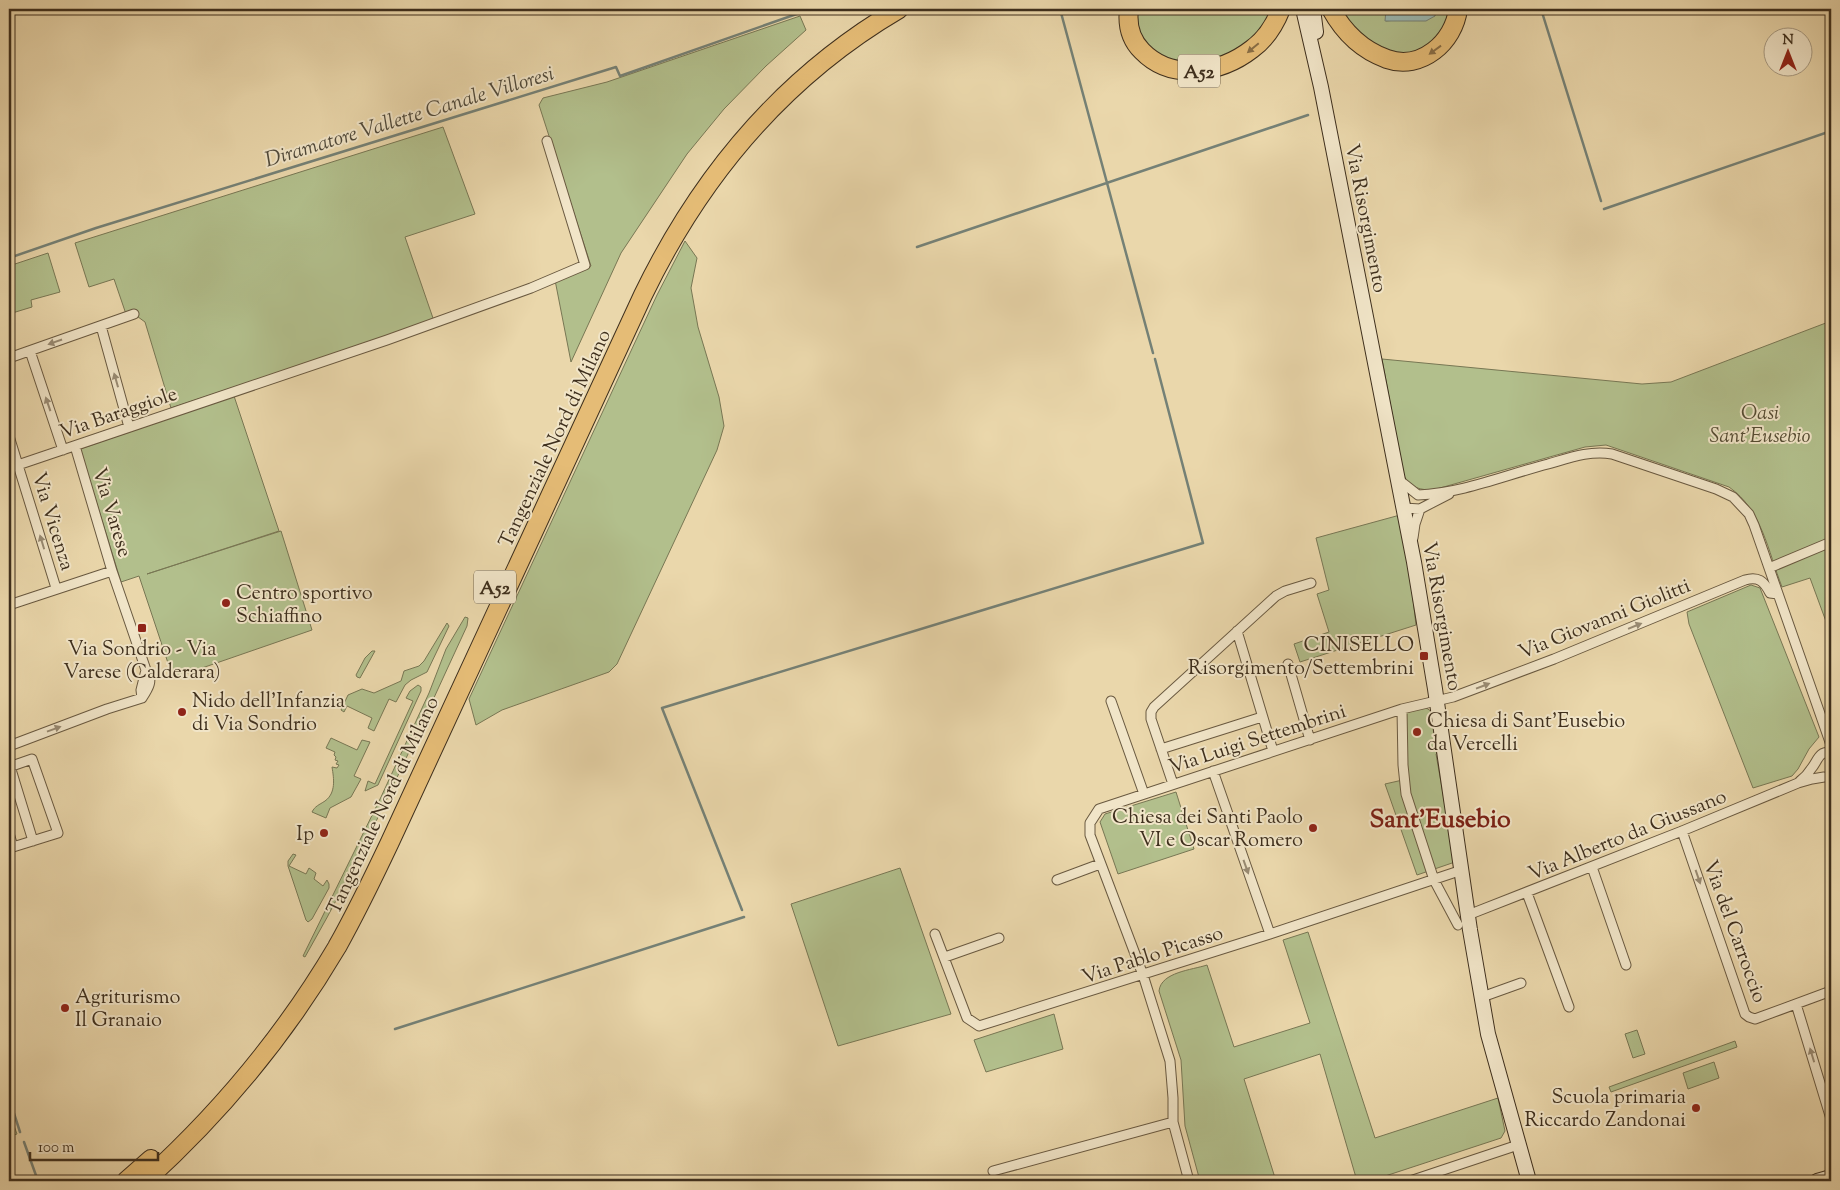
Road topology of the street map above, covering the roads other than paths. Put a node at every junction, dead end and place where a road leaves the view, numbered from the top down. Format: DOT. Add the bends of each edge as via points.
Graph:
graph roads {
  1 [pos="877,9"];
  2 [pos="899,9"];
  3 [pos="1129,9"];
  4 [pos="1281,9"];
  5 [pos="1303,9"];
  6 [pos="1313,9"];
  7 [pos="1331,9"];
  8 [pos="1458,9"];
  9 [pos="1321,87"];
  10 [pos="546,141"];
  11 [pos="134,314"];
  12 [pos="101,326"];
  13 [pos="30,351"];
  14 [pos="9,358"];
  15 [pos="129,427"];
  16 [pos="9,436"];
  17 [pos="75,446"];
  18 [pos="63,450"];
  19 [pos="18,465"];
  20 [pos="9,468"];
  21 [pos="1399,480"];
  22 [pos="1453,491"];
  23 [pos="1418,495"];
  24 [pos="1404,506"];
  25 [pos="1420,510"];
  26 [pos="1831,542"];
  27 [pos="1412,551"];
  28 [pos="1769,568"];
  29 [pos="112,571"];
  30 [pos="1311,584"];
  31 [pos="56,588"];
  32 [pos="1778,594"];
  33 [pos="9,604"];
  34 [pos="1237,631"];
  35 [pos="1288,664"];
  36 [pos="1437,700"];
  37 [pos="1111,701"];
  38 [pos="1402,709"];
  39 [pos="1262,717"];
  40 [pos="1827,730"];
  41 [pos="1310,740"];
  42 [pos="1831,745"];
  43 [pos="9,746"];
  44 [pos="1161,749"];
  45 [pos="1273,751"];
  46 [pos="1827,753"];
  47 [pos="1816,763"];
  48 [pos="9,766"];
  49 [pos="1213,771"];
  50 [pos="1829,778"];
  51 [pos="1798,783"];
  52 [pos="1173,784"];
  53 [pos="1144,794"];
  54 [pos="1682,831"];
  55 [pos="9,834"];
  56 [pos="34,841"];
  57 [pos="1100,864"];
  58 [pos="1592,867"];
  59 [pos="1462,870"];
  60 [pos="1056,880"];
  61 [pos="1434,880"];
  62 [pos="1527,893"];
  63 [pos="1468,915"];
  64 [pos="1458,926"];
  65 [pos="935,934"];
  66 [pos="1270,934"];
  67 [pos="999,938"];
  68 [pos="945,957"];
  69 [pos="1626,965"];
  70 [pos="1143,975"];
  71 [pos="1522,983"];
  72 [pos="1831,991"];
  73 [pos="1482,997"];
  74 [pos="1796,1004"];
  75 [pos="1569,1007"];
  76 [pos="1831,1118"];
  77 [pos="1174,1122"];
  78 [pos="1518,1145"];
  79 [pos="993,1171"];
  80 [pos="1831,1177"];
  81 [pos="126,1181"];
  82 [pos="145,1181"];
  83 [pos="1189,1181"];
  84 [pos="1410,1181"];
  85 [pos="1529,1181"];
  86 [pos="1817,1181"];
  1 -- 81 [label="highway, Tangenziale Nord di Milano / A52" via="824,46 761,102 717,152 674,214 625,306 379,838 331,933 292,996 242,1063 186,1126"];
  2 -- 82 [label="highway, Tangenziale Nord di Milano / A52" via="837,51 788,92 737,146 692,206 643,296 390,842 337,946 295,1012 249,1073 197,1131"];
  4 -- 3 [label="highway, A52, one-way" via="1271,30 1248,52 1219,66 1193,71 1169,68 1147,56 1133,38"];
  5 -- 9 [label="street, Via Risorgimento"];
  6 -- 9 [label="street, Via Risorgimento"];
  8 -- 7 [label="highway, one-way" via="1452,29 1439,47 1419,58 1402,61 1388,59 1367,49 1349,35"];
  9 -- 21 [label="street, Via Risorgimento"];
  10 -- 15 [label="street, Via Baraggiole" via="585,265 387,340"];
  11 -- 12 [label="street"];
  12 -- 13 [label="street, one-way"];
  15 -- 12 [label="street, one-way"];
  13 -- 14 [label="street"];
  18 -- 13 [label="street, one-way"];
  15 -- 17 [label="street, Via Baraggiole"];
  16 -- 19 [label="street, Via Vicenza"];
  17 -- 18 [label="street, Via Baraggiole"];
  17 -- 29 [label="street, Via Varese"];
  18 -- 19 [label="street, Via Baraggiole"];
  19 -- 20 [label="street, Via Baraggiole"];
  31 -- 19 [label="street, Via Vicenza, one-way"];
  21 -- 23 [label="street"];
  21 -- 24 [label="street, Via Risorgimento"];
  22 -- 23 [label="street"];
  22 -- 25 [label="street"];
  22 -- 28 [label="street" via="1586,454 1612,454 1716,488 1733,497 1754,525"];
  23 -- 24 [label="street"];
  24 -- 25 [label="street"];
  24 -- 27 [label="street, Via Risorgimento"];
  25 -- 27 [label="street"];
  26 -- 28 [label="street"];
  27 -- 36 [label="street, Via Risorgimento"];
  28 -- 32 [label="street"];
  29 -- 31 [label="street, Via Varese"];
  43 -- 29 [label="street, one-way" via="142,698 150,675"];
  30 -- 34 [label="street" via="1280,593"];
  31 -- 33 [label="street, Via Varese"];
  36 -- 32 [label="street, Via Giovanni Giolitti, one-way" via="1554,659 1751,578 1765,583 1770,593"];
  32 -- 40 [label="street"];
  34 -- 39 [label="street"];
  34 -- 44 [label="street" via="1151,712"];
  35 -- 41 [label="street"];
  36 -- 38 [label="street, Via Luigi Settembrini"];
  36 -- 59 [label="street, Via Risorgimento"];
  37 -- 53 [label="street"];
  38 -- 41 [label="street, Via Luigi Settembrini"];
  38 -- 61 [label="street" via="1406,794"];
  39 -- 44 [label="street"];
  39 -- 45 [label="street"];
  40 -- 42 [label="street"];
  40 -- 46 [label="street"];
  41 -- 45 [label="street, Via Luigi Settembrini"];
  44 -- 52 [label="street"];
  45 -- 49 [label="street, Via Luigi Settembrini"];
  46 -- 47 [label="street, Via Alberto da Giussano"];
  47 -- 50 [label="street" via="1819,774"];
  47 -- 51 [label="street, Via Alberto da Giussano"];
  48 -- 56 [label="street"];
  48 -- 56 [label="street" via="32,759 58,833"];
  49 -- 52 [label="street, Via Luigi Settembrini"];
  49 -- 66 [label="street, one-way"];
  50 -- 51 [label="street, Via Alberto da Giussano"];
  51 -- 54 [label="street, Via Alberto da Giussano"];
  52 -- 53 [label="street, Via Luigi Settembrini"];
  53 -- 57 [label="street, Via Luigi Settembrini" via="1099,809 1093,817 1090,835"];
  54 -- 58 [label="street, Via Alberto da Giussano"];
  54 -- 74 [label="street, Via del Carroccio, one-way" via="1745,1014 1755,1019"];
  55 -- 56 [label="street" via="13,847"];
  57 -- 60 [label="street"];
  57 -- 70 [label="street"];
  58 -- 62 [label="street, Via Alberto da Giussano"];
  58 -- 69 [label="street"];
  59 -- 61 [label="street, Via Pablo Picasso"];
  59 -- 63 [label="street, Via Risorgimento"];
  61 -- 64 [label="street"];
  61 -- 66 [label="street, Via Pablo Picasso"];
  62 -- 63 [label="street, Via Alberto da Giussano"];
  62 -- 75 [label="street"];
  63 -- 73 [label="street, Via Risorgimento"];
  65 -- 68 [label="street, Via Pablo Picasso"];
  66 -- 70 [label="street, Via Pablo Picasso"];
  67 -- 68 [label="street"];
  68 -- 70 [label="street, Via Pablo Picasso" via="967,1018 979,1026"];
  70 -- 77 [label="street" via="1170,1061"];
  71 -- 73 [label="street"];
  72 -- 74 [label="street, Via del Carroccio"];
  73 -- 78 [label="street, Via Risorgimento" via="1492,1054"];
  76 -- 74 [label="street, one-way"];
  77 -- 79 [label="street"];
  77 -- 83 [label="street"];
  78 -- 84 [label="street"];
  78 -- 85 [label="street, Via Risorgimento"];
  80 -- 86 [label="street"];
}
